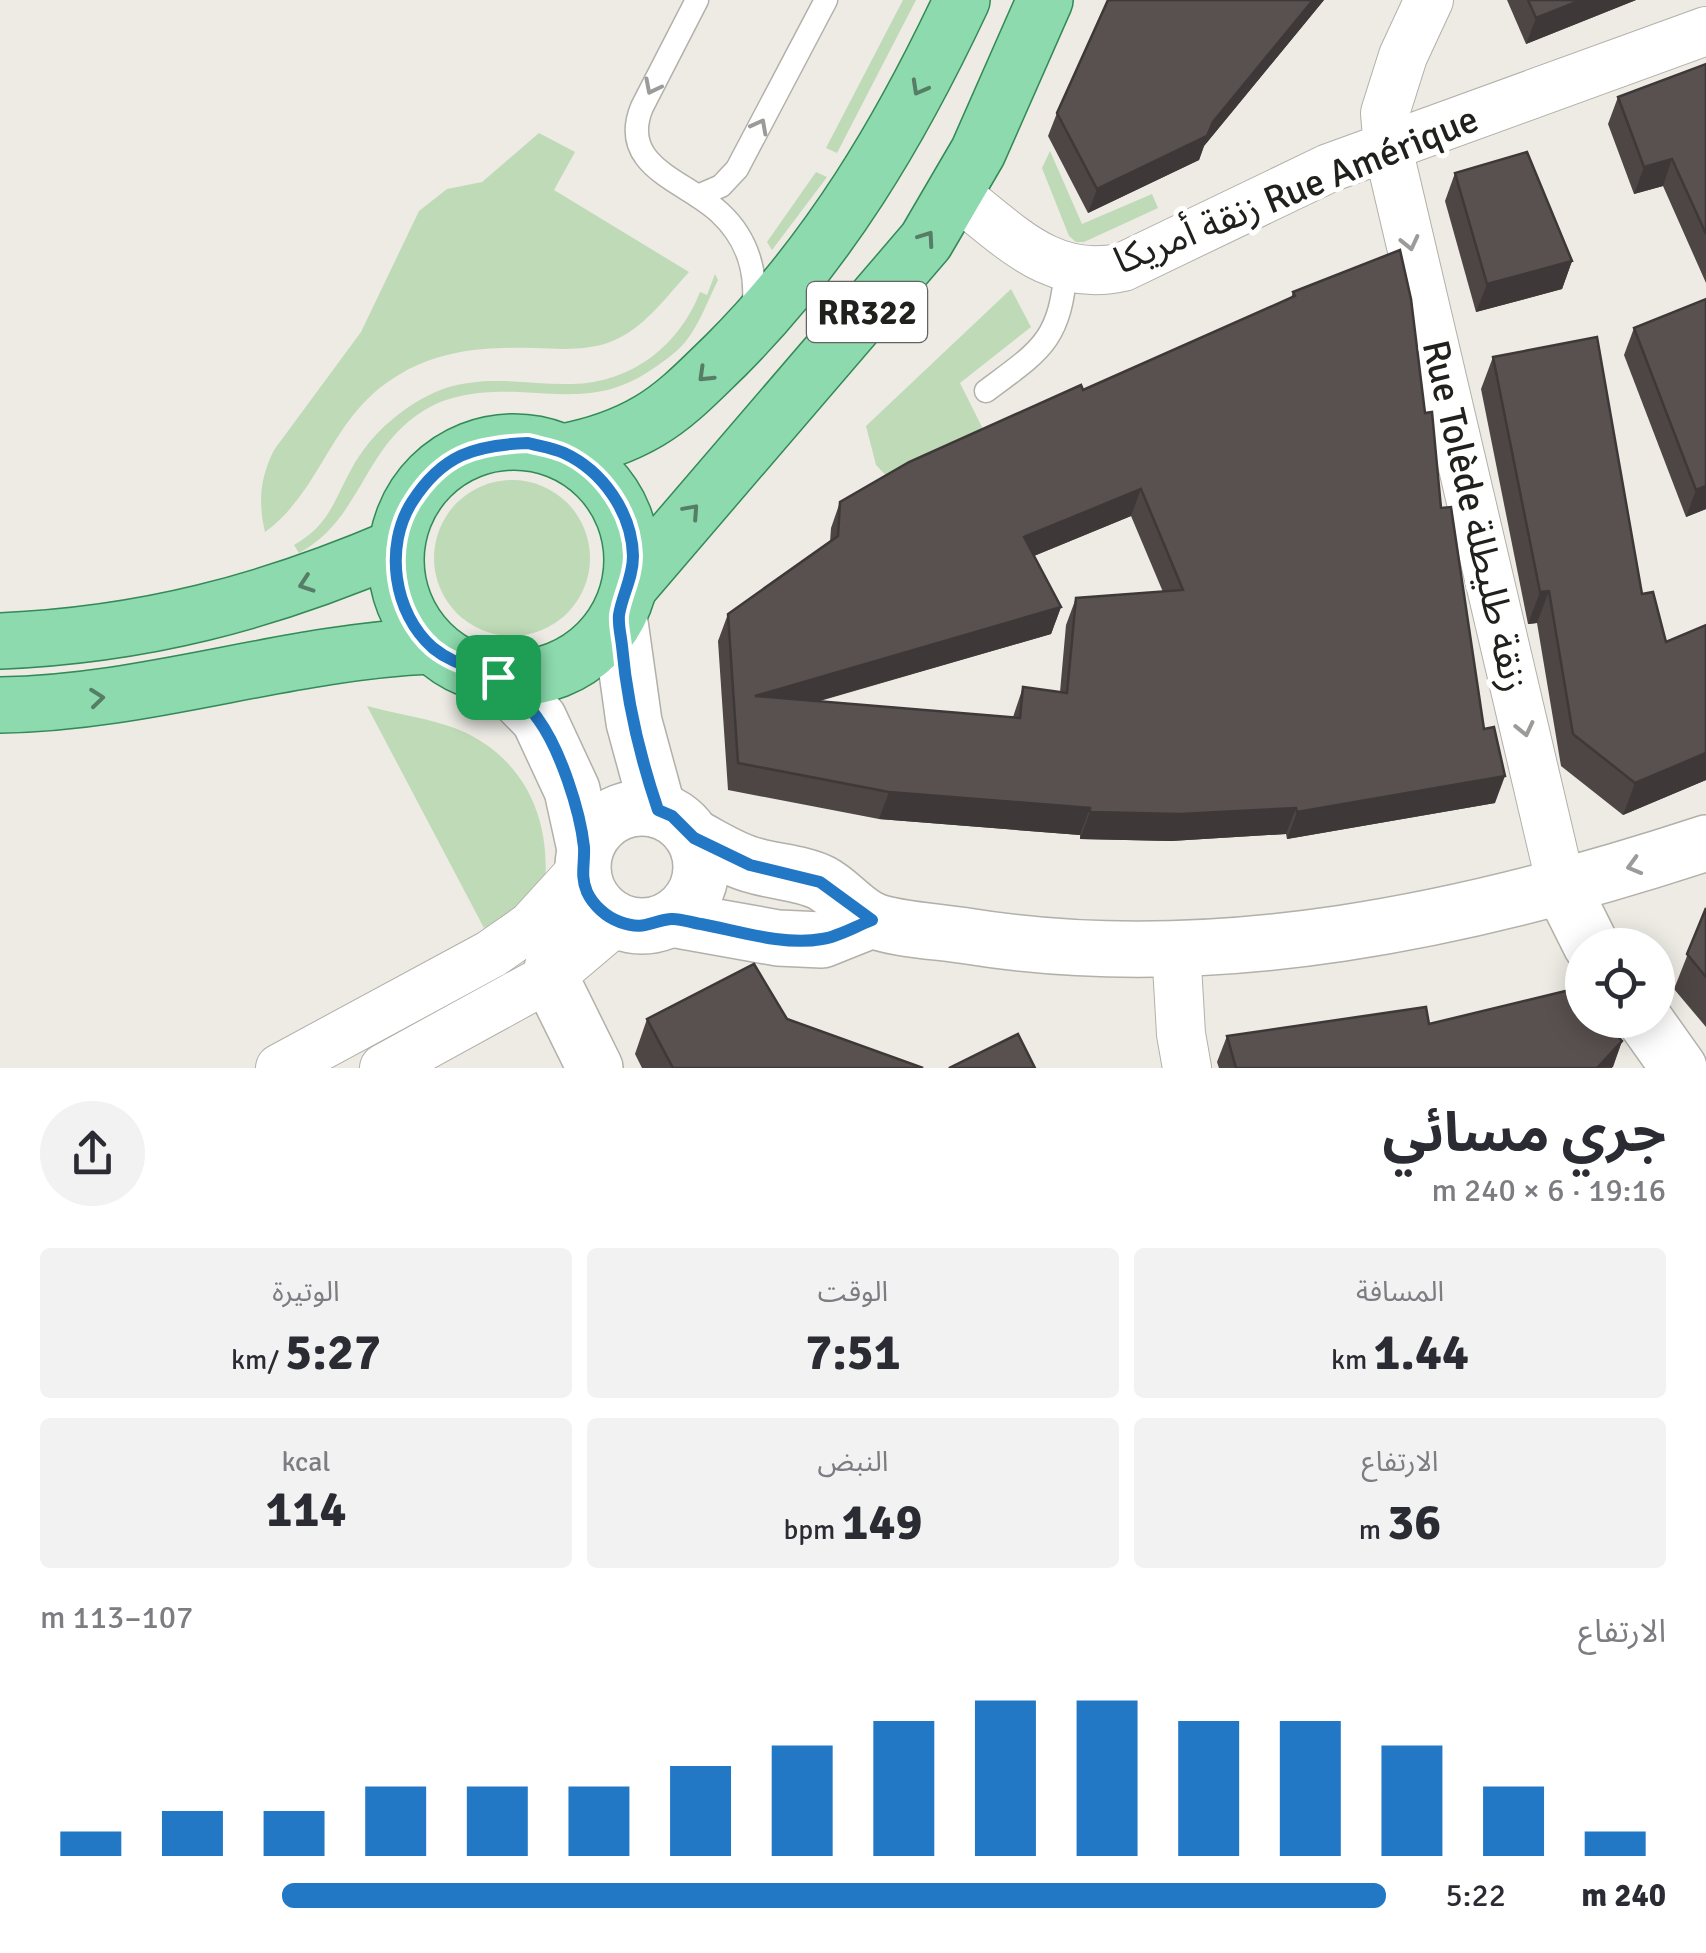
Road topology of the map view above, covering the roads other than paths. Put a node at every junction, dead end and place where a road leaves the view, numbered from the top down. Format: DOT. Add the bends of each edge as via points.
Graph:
graph roads {
  1 [pos="697,0"];
  2 [pos="826,0"];
  3 [pos="962,0"];
  4 [pos="1045,0"];
  5 [pos="1429,0"];
  6 [pos="1706,31"];
  7 [pos="1388,148"];
  8 [pos="956,194"];
  9 [pos="698,196"];
  10 [pos="1066,268"];
  11 [pos="746,335"];
  12 [pos="986,390"];
  13 [pos="564,452"];
  14 [pos="396,547"];
  15 [pos="624,600"];
  16 [pos="0,641"];
  17 [pos="431,646"];
  18 [pos="498,677"];
  19 [pos="0,705"];
  20 [pos="676,824"];
  21 [pos="1706,843"];
  22 [pos="592,882"];
  23 [pos="1562,885"];
  24 [pos="671,919"];
  25 [pos="872,920"];
  26 [pos="1583,928"];
  27 [pos="1176,948"];
  28 [pos="550,977"];
  29 [pos="1658,1038"];
  30 [pos="280,1068"];
  31 [pos="384,1068"];
  32 [pos="595,1068"];
  33 [pos="1187,1068"];
  34 [pos="1679,1068"];
  1 -- 9 [label="lane, one-way" via="636,121 636,135 646,160"];
  9 -- 2 [label="lane, one-way" via="721,186 737,168"];
  3 -- 11 [label="main road, RR322, one-way" via="865,184"];
  4 -- 8 [label="main road, RR322"];
  5 -- 7 [label="street, Rue Tolède زنقة طليطلة" via="1385,114"];
  6 -- 7 [label="street, زنقة أمريكا Rue Amérique"];
  7 -- 10 [label="street, زنقة أمريكا Rue Amérique" via="1330,168 1123,267"];
  7 -- 23 [label="street, Rue Tolède زنقة طليطلة, one-way"];
  8 -- 10 [label="street, زنقة أمريكا Rue Amérique"];
  15 -- 8 [label="main road, RR322, one-way" via="907,266"];
  9 -- 11 [label="lane" via="730,223 750,257 755,296"];
  10 -- 12 [label="lane" via="1059,313 1038,352"];
  11 -- 13 [label="main road, RR322, one-way" via="652,420"];
  13 -- 14 [label="main road, RR322" via="528,443 490,444 456,457 426,480 406,511"];
  13 -- 15 [label="main road, RR322" via="612,493 627,522 633,554"];
  14 -- 16 [label="main road, one-way" via="192,618"];
  14 -- 17 [label="main road, RR322" via="400,594"];
  15 -- 18 [label="main road, RR322" via="598,644 569,665 536,676"];
  15 -- 20 [label="street" via="634,722"];
  17 -- 18 [label="main road, RR322" via="462,667"];
  19 -- 17 [label="main road, one-way" via="104,698 324,655"];
  18 -- 22 [label="street" via="538,719 572,790"];
  20 -- 22 [label="street" via="640,808 606,820 592,833"];
  20 -- 24 [label="street" via="700,854 701,873 686,907"];
  20 -- 25 [label="street" via="750,865 820,882"];
  21 -- 23 [label="street, one-way"];
  22 -- 24 [label="street" via="634,926"];
  22 -- 28 [label="street" via="560,936"];
  22 -- 30 [label="street" via="491,954"];
  23 -- 26 [label="street"];
  23 -- 27 [label="street" via="1380,926"];
  24 -- 25 [label="street" via="822,940"];
  25 -- 27 [label="street" via="1019,944"];
  27 -- 33 [label="street"];
  28 -- 31 [label="street"];
  28 -- 32 [label="street"];
  29 -- 34 [label="street"];
}
